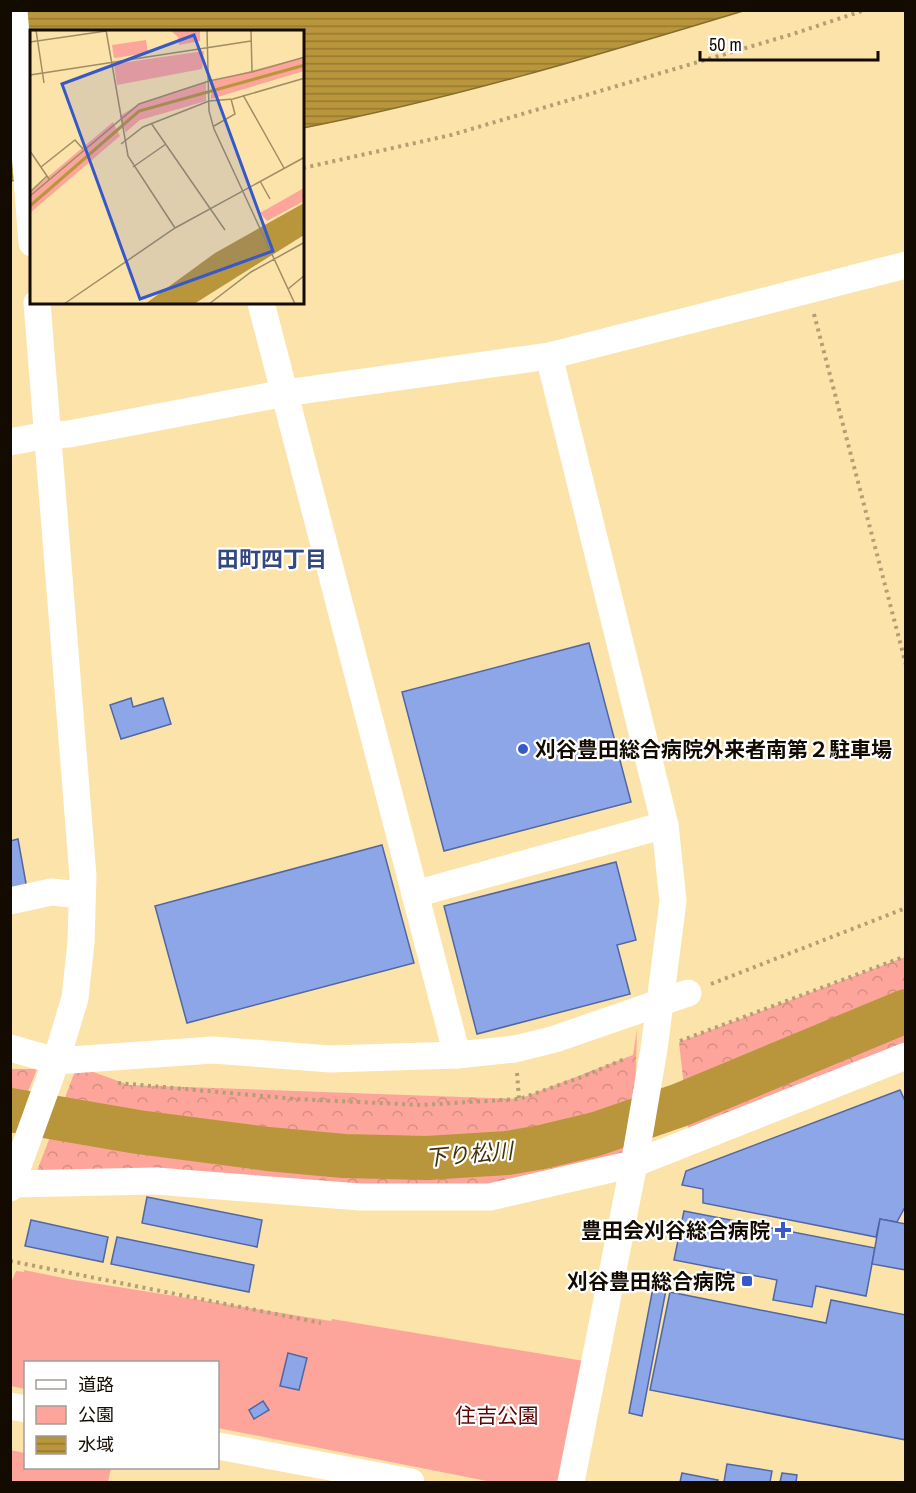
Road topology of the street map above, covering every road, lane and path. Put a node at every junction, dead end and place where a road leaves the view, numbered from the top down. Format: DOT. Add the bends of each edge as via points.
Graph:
graph roads {
  1 [pos="14,10"];
  2 [pos="865,10"];
  3 [pos="304,168"];
  4 [pos="30,224"];
  5 [pos="906,265"];
  6 [pos="808,290"];
  7 [pos="37,304"];
  8 [pos="261,304"];
  9 [pos="549,356"];
  10 [pos="285,393"];
  11 [pos="47,435"];
  12 [pos="10,442"];
  13 [pos="906,664"];
  14 [pos="666,825"];
  15 [pos="415,894"];
  16 [pos="82,895"];
  17 [pos="10,901"];
  18 [pos="906,908"];
  19 [pos="906,956"];
  20 [pos="688,993"];
  21 [pos="10,1048"];
  22 [pos="654,1049"];
  23 [pos="457,1055"];
  24 [pos="906,1056"];
  25 [pos="54,1066"];
  26 [pos="107,1081"];
  27 [pos="635,1156"];
  28 [pos="11,1185"];
  29 [pos="10,1262"];
  30 [pos="321,1323"];
  31 [pos="219,1446"];
  32 [pos="411,1482"];
  33 [pos="571,1482"];
  1 -- 4 [label="street"];
  2 -- 3 [label="path" via="451,135"];
  5 -- 6 [label="street"];
  6 -- 9 [label="street"];
  6 -- 13 [label="path"];
  7 -- 11 [label="street"];
  8 -- 10 [label="street"];
  9 -- 10 [label="street"];
  9 -- 14 [label="street"];
  10 -- 11 [label="street"];
  10 -- 15 [label="street"];
  11 -- 12 [label="street"];
  11 -- 16 [label="street"];
  14 -- 15 [label="street"];
  14 -- 22 [label="street" via="674,901"];
  15 -- 23 [label="street"];
  16 -- 17 [label="street" via="51,892"];
  16 -- 25 [label="street" via="75,998"];
  18 -- 20 [label="path"];
  19 -- 22 [label="path"];
  20 -- 23 [label="street" via="555,1039 515,1049"];
  21 -- 25 [label="street"];
  22 -- 26 [label="path" via="519,1099 422,1105 296,1099"];
  22 -- 27 [label="street"];
  23 -- 25 [label="street" via="330,1059 213,1050"];
  24 -- 27 [label="street"];
  25 -- 28 [label="street"];
  27 -- 28 [label="street" via="490,1197 360,1197 156,1181"];
  27 -- 33 [label="street"];
  29 -- 30 [label="path"];
  31 -- 32 [label="street"];
}
